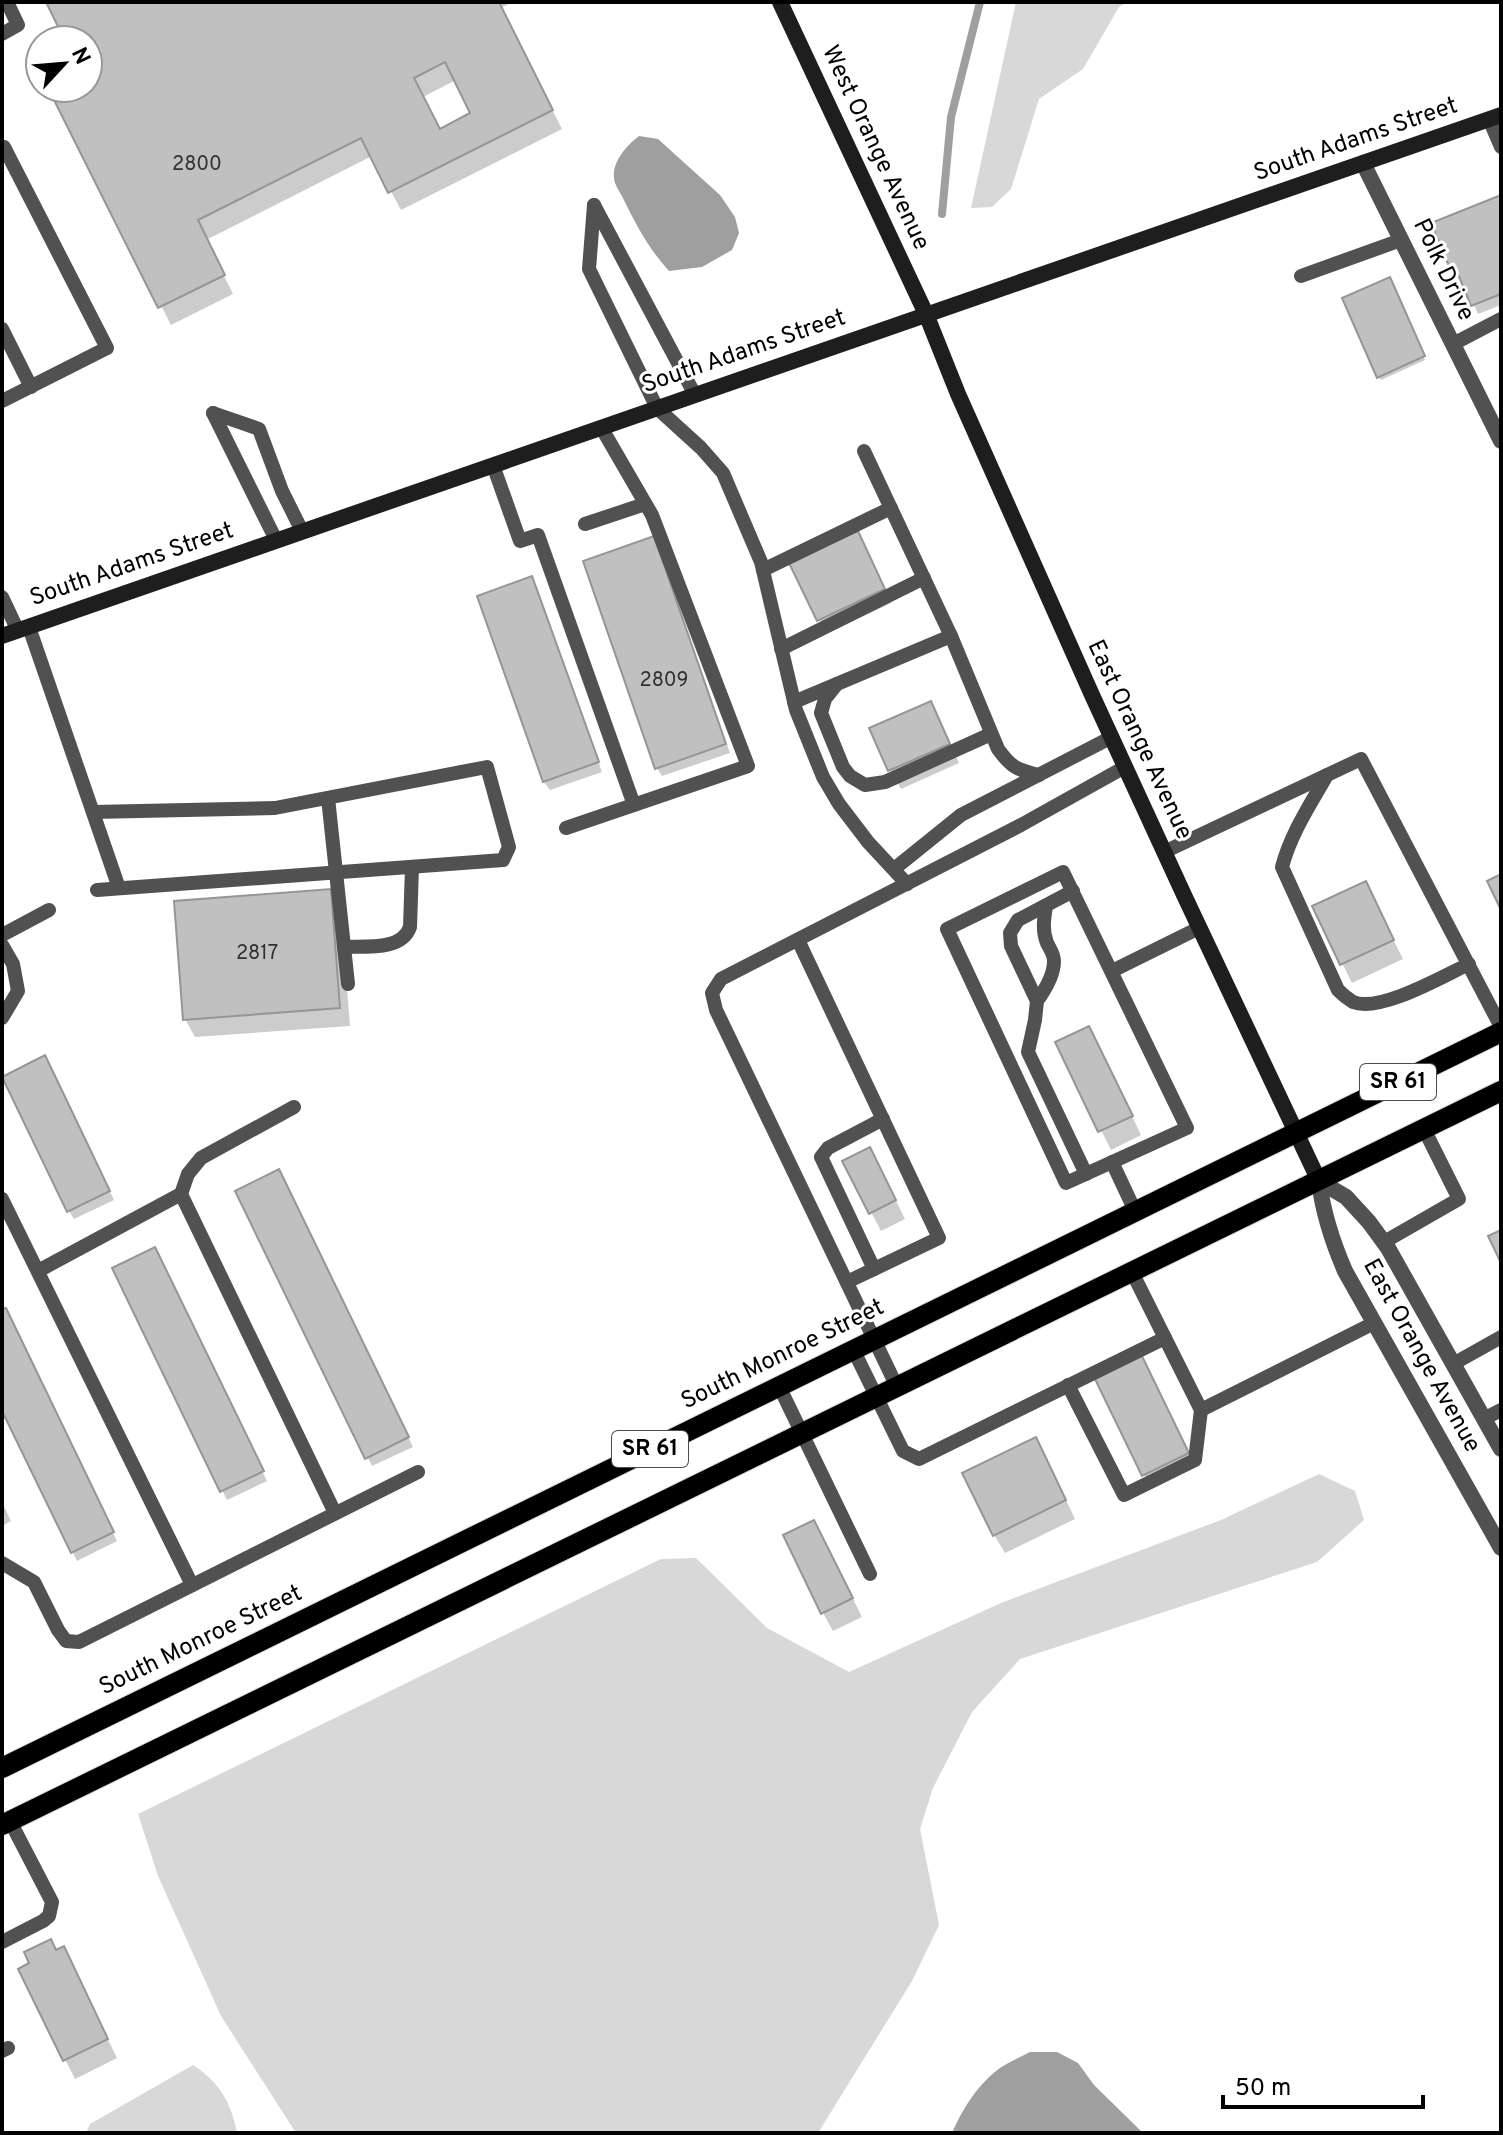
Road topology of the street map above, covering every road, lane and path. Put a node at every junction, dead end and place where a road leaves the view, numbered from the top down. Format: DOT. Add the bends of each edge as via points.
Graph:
graph roads {
  1 [pos="7,2"];
  2 [pos="780,2"];
  3 [pos="2,34"];
  4 [pos="1495,117"];
  5 [pos="1501,147"];
  6 [pos="2,148"];
  7 [pos="1363,163"];
  8 [pos="1401,240"];
  9 [pos="1301,276"];
  10 [pos="926,314"];
  11 [pos="1501,319"];
  12 [pos="2,329"];
  13 [pos="1453,344"];
  14 [pos="31,387"];
  15 [pos="695,395"];
  16 [pos="2,401"];
  17 [pos="657,408"];
  18 [pos="601,427"];
  19 [pos="1501,441"];
  20 [pos="864,451"];
  21 [pos="493,465"];
  22 [pos="645,504"];
  23 [pos="891,508"];
  24 [pos="585,524"];
  25 [pos="302,531"];
  26 [pos="276,540"];
  27 [pos="763,570"];
  28 [pos="924,578"];
  29 [pos="2,597"];
  30 [pos="16,631"];
  31 [pos="951,636"];
  32 [pos="781,649"];
  33 [pos="837,684"];
  34 [pos="794,702"];
  35 [pos="991,734"];
  36 [pos="1112,737"];
  37 [pos="1125,767"];
  38 [pos="1039,775"];
  39 [pos="1327,775"];
  40 [pos="328,798"];
  41 [pos="634,805"];
  42 [pos="93,812"];
  43 [pos="566,828"];
  44 [pos="1164,852"];
  45 [pos="412,867"];
  46 [pos="894,869"];
  47 [pos="335,872"];
  48 [pos="907,884"];
  49 [pos="119,888"];
  50 [pos="97,890"];
  51 [pos="1073,891"];
  52 [pos="1046,906"];
  53 [pos="49,910"];
  54 [pos="1199,928"];
  55 [pos="2,935"];
  56 [pos="798,940"];
  57 [pos="2,945"];
  58 [pos="344,947"];
  59 [pos="1469,964"];
  60 [pos="1112,971"];
  61 [pos="348,984"];
  62 [pos="1037,1001"];
  63 [pos="2,1018"];
  64 [pos="1501,1029"];
  65 [pos="1500,1095"];
  66 [pos="294,1107"];
  67 [pos="883,1119"];
  68 [pos="1424,1129"];
  69 [pos="1296,1132"];
  70 [pos="1112,1162"];
  71 [pos="1086,1174"];
  72 [pos="1319,1181"];
  73 [pos="181,1194"];
  74 [pos="2,1199"];
  75 [pos="1135,1211"];
  76 [pos="1384,1242"];
  77 [pos="874,1269"];
  78 [pos="38,1271"];
  79 [pos="1132,1272"];
  80 [pos="847,1282"];
  81 [pos="1374,1323"];
  82 [pos="1501,1337"];
  83 [pos="1165,1338"];
  84 [pos="874,1339"];
  85 [pos="853,1349"];
  86 [pos="1453,1364"];
  87 [pos="1068,1385"];
  88 [pos="779,1386"];
  89 [pos="897,1387"];
  90 [pos="876,1397"];
  91 [pos="1201,1410"];
  92 [pos="1501,1410"];
  93 [pos="1484,1419"];
  94 [pos="802,1433"];
  95 [pos="1501,1449"];
  96 [pos="418,1472"];
  97 [pos="335,1513"];
  98 [pos="1501,1548"];
  99 [pos="2,1563"];
  100 [pos="870,1574"];
  101 [pos="192,1585"];
  102 [pos="2,1768"];
  103 [pos="6,1823"];
  104 [pos="2,1942"];
  1 -- 3 [label="lane" via="18,25"];
  2 -- 10 [label="main road, West Orange Avenue"];
  4 -- 5 [label="lane"];
  4 -- 7 [label="main road, South Adams Street"];
  6 -- 14 [label="lane" via="107,348"];
  7 -- 8 [label="street, Polk Drive"];
  7 -- 10 [label="main road, South Adams Street"];
  8 -- 9 [label="lane"];
  8 -- 13 [label="street, Polk Drive"];
  10 -- 15 [label="main road, South Adams Street"];
  10 -- 36 [label="main road, East Orange Avenue"];
  11 -- 13 [label="lane"];
  12 -- 14 [label="lane"];
  13 -- 19 [label="street, Polk Drive"];
  14 -- 16 [label="lane"];
  15 -- 17 [label="main road, South Adams Street"];
  15 -- 17 [label="lane" via="594,205 589,269"];
  17 -- 18 [label="main road, South Adams Street"];
  17 -- 27 [label="lane" via="723,473"];
  18 -- 21 [label="main road, South Adams Street"];
  18 -- 22 [label="lane"];
  20 -- 23 [label="lane"];
  21 -- 25 [label="main road, South Adams Street"];
  21 -- 41 [label="lane" via="520,541 538,535"];
  22 -- 24 [label="lane"];
  22 -- 41 [label="lane" via="748,766"];
  23 -- 27 [label="lane"];
  23 -- 28 [label="lane"];
  25 -- 26 [label="main road, South Adams Street"];
  25 -- 26 [label="lane" via="259,429 213,413"];
  26 -- 30 [label="main road, South Adams Street"];
  27 -- 32 [label="lane"];
  28 -- 31 [label="lane"];
  28 -- 32 [label="lane"];
  29 -- 30 [label="lane"];
  30 -- 42 [label="lane"];
  31 -- 33 [label="lane"];
  31 -- 35 [label="lane"];
  32 -- 34 [label="lane"];
  33 -- 34 [label="lane"];
  33 -- 35 [label="lane" via="821,713 843,767 865,785 885,782"];
  34 -- 46 [label="lane" via="839,804"];
  35 -- 38 [label="lane" via="1010,765"];
  36 -- 37 [label="main road, East Orange Avenue"];
  36 -- 38 [label="lane"];
  37 -- 44 [label="main road, East Orange Avenue"];
  37 -- 48 [label="lane"];
  38 -- 46 [label="lane" via="961,815"];
  39 -- 44 [label="lane"];
  39 -- 59 [label="lane" via="1361,759"];
  39 -- 59 [label="lane" via="1288,845 1282,867 1338,990 1354,1002 1388,1002"];
  40 -- 42 [label="lane" via="275,808"];
  40 -- 45 [label="lane" via="487,767 509,847 503,860"];
  40 -- 47 [label="lane"];
  41 -- 43 [label="lane"];
  42 -- 49 [label="lane"];
  44 -- 54 [label="main road, East Orange Avenue"];
  45 -- 47 [label="lane"];
  45 -- 58 [label="lane" via="408,934 397,942"];
  46 -- 48 [label="lane"];
  47 -- 49 [label="lane"];
  47 -- 58 [label="lane"];
  48 -- 56 [label="lane"];
  49 -- 50 [label="lane"];
  51 -- 52 [label="lane"];
  51 -- 60 [label="lane"];
  51 -- 71 [label="lane" via="1063,872 947,929 1066,1183"];
  52 -- 62 [label="lane" via="1043,927 1054,964"];
  52 -- 62 [label="lane" via="1018,920 1010,933"];
  53 -- 55 [label="lane"];
  54 -- 60 [label="lane"];
  54 -- 69 [label="main road, East Orange Avenue"];
  56 -- 67 [label="lane"];
  56 -- 80 [label="lane" via="721,979 712,993"];
  57 -- 63 [label="lane" via="13,964 18,991"];
  58 -- 61 [label="lane"];
  59 -- 64 [label="lane"];
  60 -- 70 [label="lane" via="1187,1128"];
  62 -- 71 [label="lane" via="1028,1052"];
  64 -- 69 [label="main road, South Monroe Street / SR 61"];
  65 -- 68 [label="main road, SR 61"];
  66 -- 73 [label="lane" via="201,1158"];
  67 -- 77 [label="lane" via="828,1148 821,1157"];
  67 -- 77 [label="lane" via="939,1238"];
  68 -- 72 [label="main road, SR 61"];
  68 -- 76 [label="lane" via="1459,1199"];
  69 -- 72 [label="main road, East Orange Avenue"];
  69 -- 75 [label="main road, South Monroe Street / SR 61"];
  70 -- 71 [label="lane"];
  70 -- 75 [label="lane"];
  72 -- 76 [label="street, East Orange Avenue" via="1346,1197"];
  72 -- 79 [label="main road, SR 61"];
  72 -- 81 [label="street, East Orange Avenue" via="1330,1237"];
  73 -- 78 [label="lane"];
  73 -- 97 [label="lane"];
  74 -- 78 [label="lane"];
  75 -- 84 [label="main road, South Monroe Street / SR 61"];
  76 -- 86 [label="street, East Orange Avenue"];
  77 -- 80 [label="lane"];
  78 -- 101 [label="lane"];
  79 -- 83 [label="lane"];
  79 -- 89 [label="main road, SR 61"];
  80 -- 84 [label="lane"];
  81 -- 91 [label="lane"];
  81 -- 98 [label="street, East Orange Avenue"];
  82 -- 86 [label="lane"];
  83 -- 87 [label="lane"];
  83 -- 91 [label="lane"];
  84 -- 85 [label="main road, South Monroe Street / SR 61"];
  84 -- 89 [label="lane"];
  85 -- 88 [label="main road, South Monroe Street / SR 61"];
  85 -- 90 [label="lane"];
  86 -- 93 [label="street, East Orange Avenue"];
  87 -- 90 [label="lane" via="919,1459 903,1451"];
  87 -- 91 [label="lane" via="1124,1495 1195,1460"];
  88 -- 94 [label="lane"];
  88 -- 102 [label="main road, South Monroe Street / SR 61"];
  89 -- 90 [label="main road, SR 61"];
  90 -- 94 [label="main road, SR 61"];
  92 -- 93 [label="lane"];
  93 -- 95 [label="street, East Orange Avenue"];
  94 -- 100 [label="lane"];
  94 -- 103 [label="main road, SR 61"];
  96 -- 97 [label="lane"];
  97 -- 101 [label="lane"];
  99 -- 101 [label="lane" via="34,1582 66,1641 79,1642"];
  103 -- 104 [label="lane" via="52,1902 43,1921"];
}
